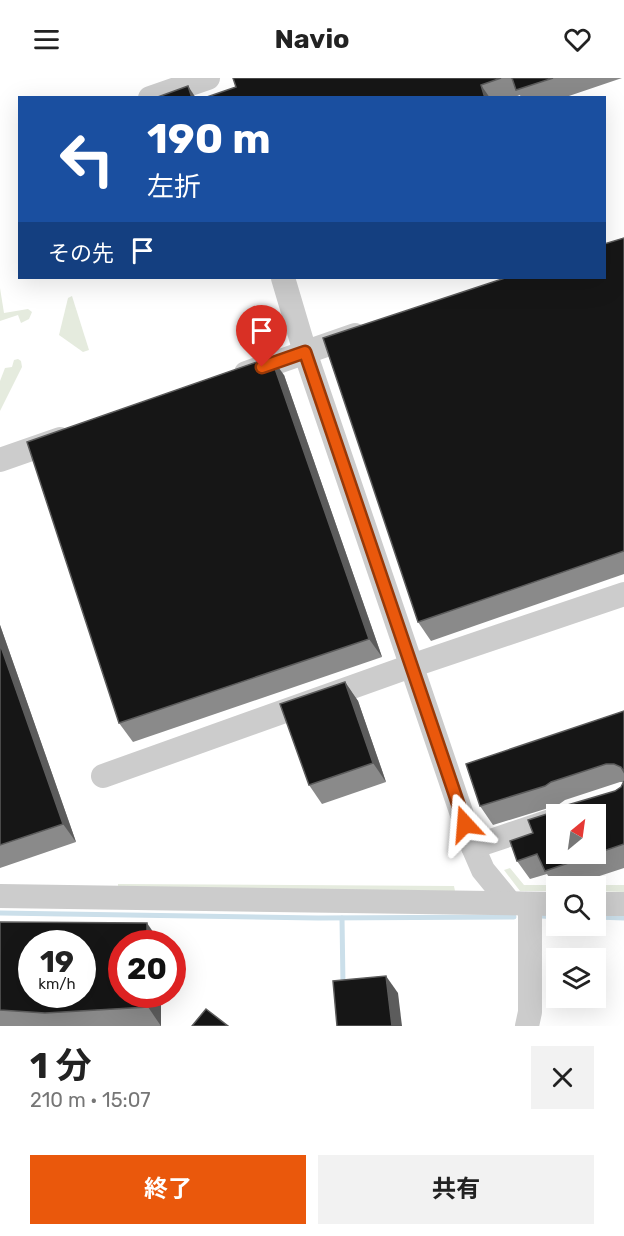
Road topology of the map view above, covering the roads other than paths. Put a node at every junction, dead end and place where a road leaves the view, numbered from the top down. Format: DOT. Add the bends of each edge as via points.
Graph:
graph roads {
  1 [pos="208,78"];
  2 [pos="156,96"];
  3 [pos="283,279"];
  4 [pos="372,330"];
  5 [pos="305,352"];
  6 [pos="226,380"];
  7 [pos="79,432"];
  8 [pos="0,460"];
  9 [pos="624,594"];
  10 [pos="411,666"];
  11 [pos="104,776"];
  12 [pos="546,822"];
  13 [pos="473,847"];
  14 [pos="0,896"];
  15 [pos="520,904"];
  16 [pos="546,904"];
  17 [pos="606,904"];
  18 [pos="624,904"];
  19 [pos="527,1026"];
  1 -- 2 [label="street"];
  3 -- 5 [label="street"];
  4 -- 5 [label="street"];
  5 -- 6 [label="street"];
  5 -- 10 [label="street"];
  7 -- 8 [label="street"];
  9 -- 10 [label="street"];
  10 -- 11 [label="street"];
  10 -- 13 [label="street"];
  12 -- 13 [label="street"];
  13 -- 15 [label="street" via="483,870"];
  14 -- 15 [label="street"];
  15 -- 16 [label="street"];
  15 -- 19 [label="street" via="530,1012"];
  17 -- 18 [label="street"];
}
